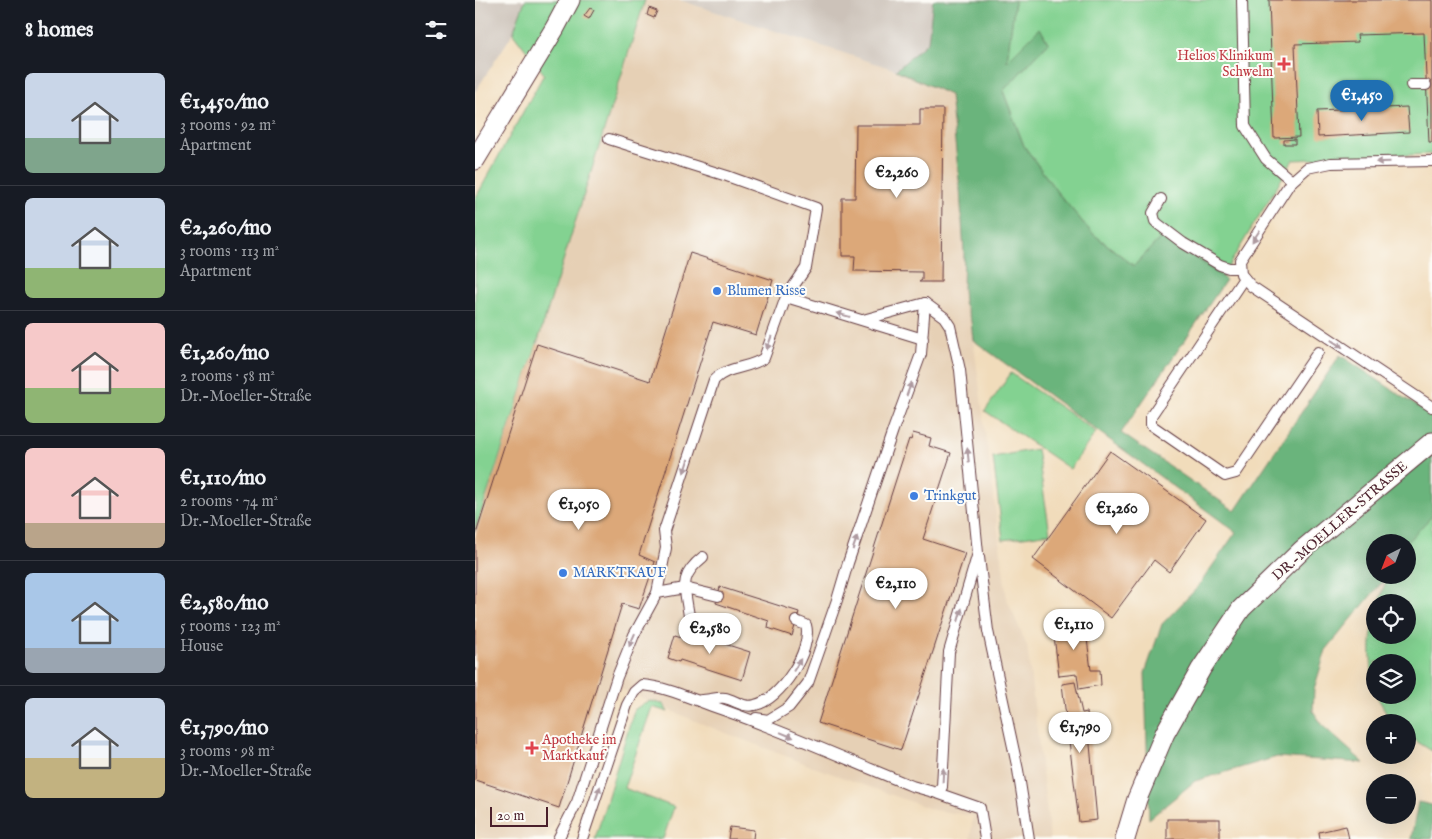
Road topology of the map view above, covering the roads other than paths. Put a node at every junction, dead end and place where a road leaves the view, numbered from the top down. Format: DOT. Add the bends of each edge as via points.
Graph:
graph roads {
  1 [pos="570,0"];
  2 [pos="1242,0"];
  3 [pos="1426,84"];
  4 [pos="1411,85"];
  5 [pos="609,139"];
  6 [pos="475,160"];
  7 [pos="1432,161"];
  8 [pos="1292,181"];
  9 [pos="1161,199"];
  10 [pos="1242,273"];
  11 [pos="785,297"];
  12 [pos="925,303"];
  13 [pos="863,320"];
  14 [pos="923,339"];
  15 [pos="1318,352"];
  16 [pos="1432,407"];
  17 [pos="1432,442"];
  18 [pos="978,553"];
  19 [pos="703,557"];
  20 [pos="685,588"];
  21 [pos="657,592"];
  22 [pos="718,596"];
  23 [pos="689,616"];
  24 [pos="796,621"];
  25 [pos="698,701"];
  26 [pos="742,716"];
  27 [pos="937,792"];
  28 [pos="558,839"];
  29 [pos="582,839"];
  30 [pos="985,839"];
  31 [pos="1029,839"];
  32 [pos="1125,839"];
  1 -- 6 [label="street"];
  2 -- 8 [label="lane" via="1245,126 1265,158"];
  3 -- 4 [label="lane"];
  5 -- 11 [label="lane" via="816,208 806,268"];
  7 -- 8 [label="lane, one-way" via="1331,163 1307,168"];
  8 -- 10 [label="lane, one-way" via="1240,260"];
  9 -- 10 [label="lane" via="1153,217 1163,229 1211,261"];
  10 -- 15 [label="lane" via="1151,416 1151,425 1225,476 1236,473"];
  10 -- 16 [label="lane, one-way" via="1251,286"];
  13 -- 11 [label="lane, one-way"];
  11 -- 21 [label="lane, one-way" via="764,358 730,370 714,380 663,531 666,548"];
  12 -- 13 [label="lane"];
  12 -- 14 [label="lane"];
  18 -- 12 [label="lane, one-way" via="954,344 950,326 944,317"];
  13 -- 14 [label="lane"];
  26 -- 14 [label="lane, one-way" via="768,720 789,707 808,683 921,354"];
  17 -- 32 [label="street, DR.-MOELLER-STRASSE" via="1302,550 1241,609 1201,669 1165,733 1137,799"];
  27 -- 18 [label="lane, one-way" via="942,786 949,652"];
  18 -- 31 [label="lane" via="989,631"];
  19 -- 20 [label="lane" via="686,575"];
  20 -- 21 [label="lane"];
  20 -- 22 [label="lane"];
  20 -- 23 [label="lane"];
  21 -- 28 [label="lane, one-way" via="634,635 617,677 577,802"];
  25 -- 24 [label="lane, one-way" via="724,698 745,706 764,702 779,689 801,657 808,634 806,625"];
  25 -- 26 [label="lane"];
  29 -- 25 [label="lane, one-way" via="634,692 642,685 653,686"];
  26 -- 27 [label="lane, one-way" via="912,786"];
  27 -- 30 [label="lane" via="980,808"];
}
